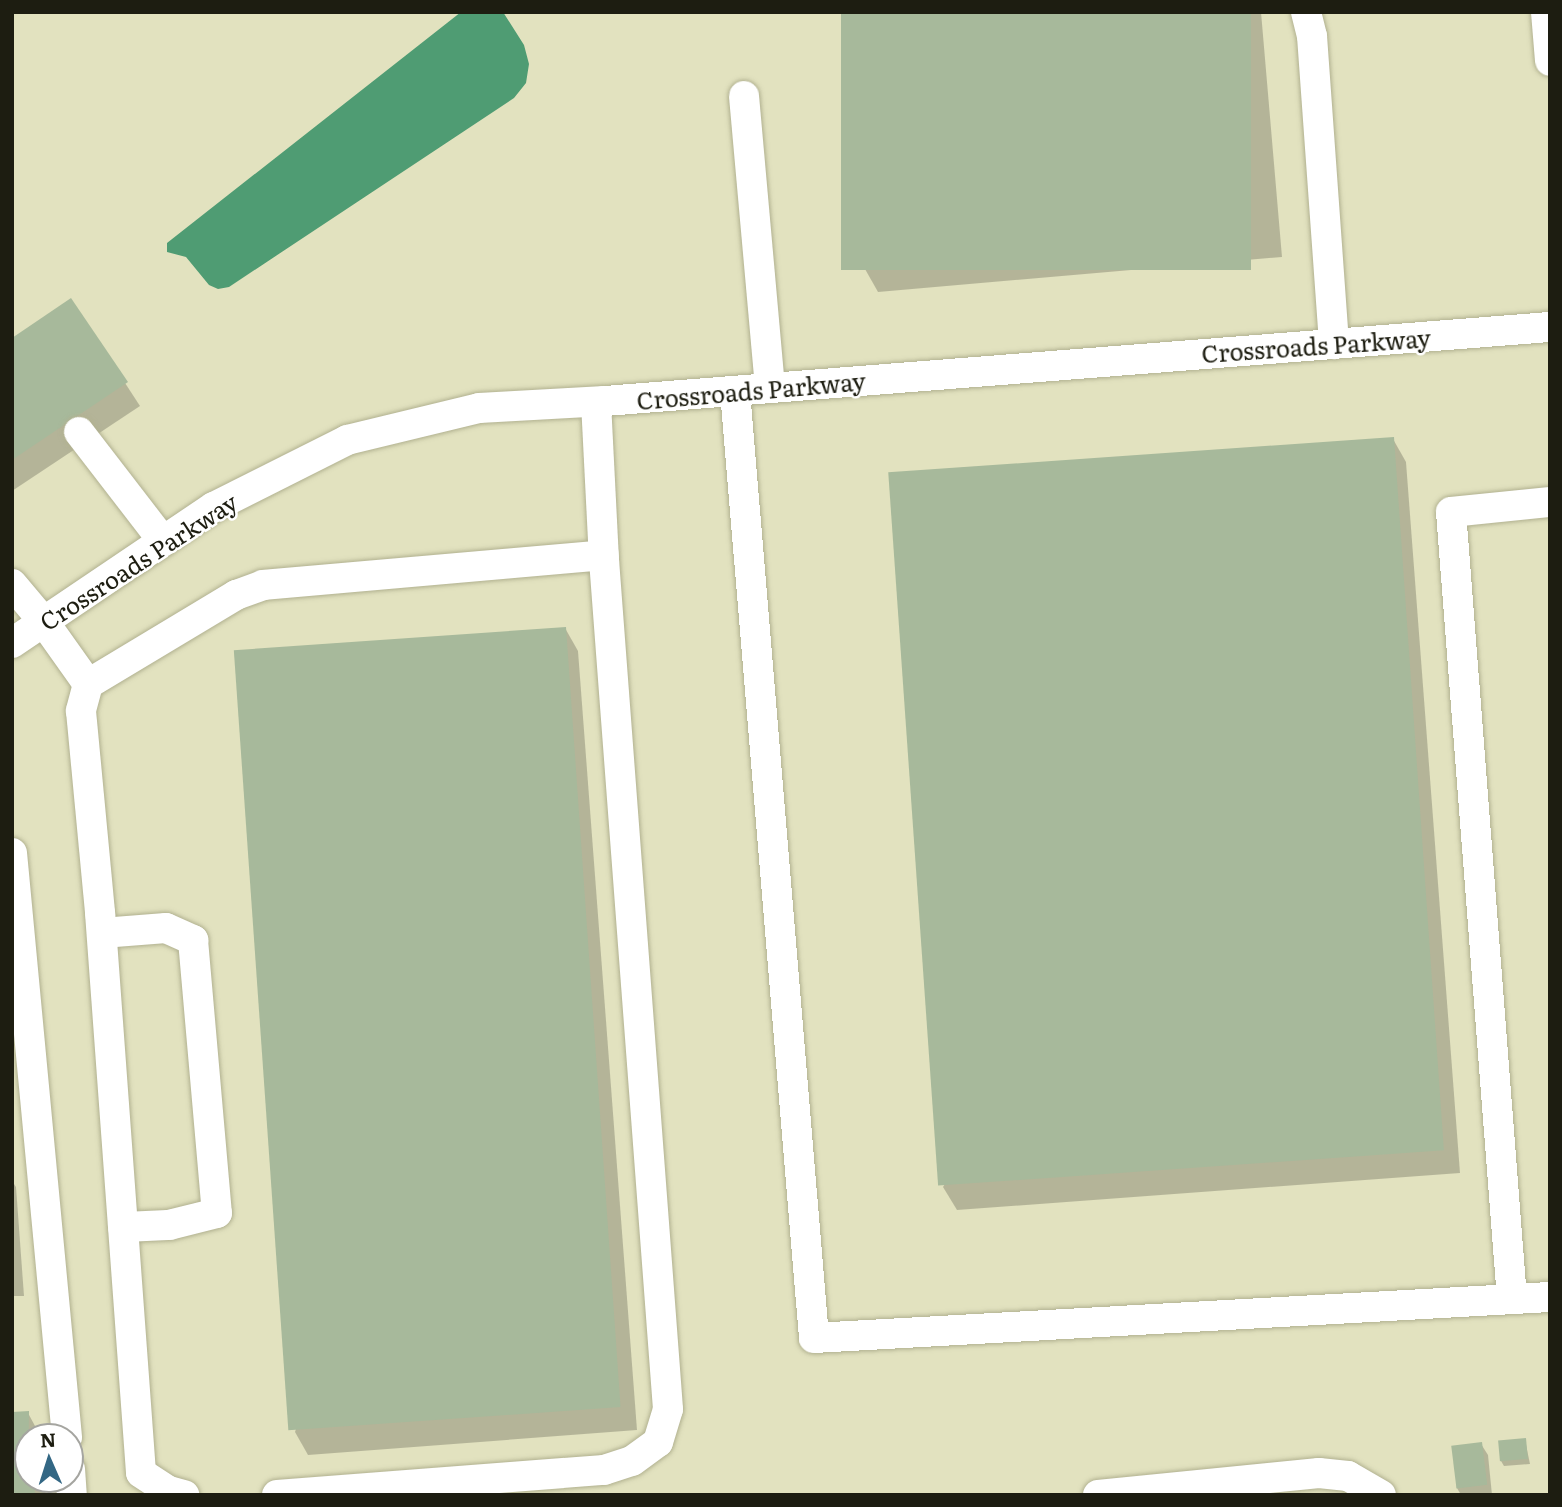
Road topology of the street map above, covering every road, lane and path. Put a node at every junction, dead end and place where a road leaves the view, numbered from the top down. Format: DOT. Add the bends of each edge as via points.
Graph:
graph roads {
  1 [pos="1306,12"];
  2 [pos="1546,12"];
  3 [pos="1550,61"];
  4 [pos="744,96"];
  5 [pos="1550,327"];
  6 [pos="1334,344"];
  7 [pos="770,388"];
  8 [pos="735,391"];
  9 [pos="596,402"];
  10 [pos="79,432"];
  11 [pos="1550,502"];
  12 [pos="163,541"];
  13 [pos="604,555"];
  14 [pos="12,584"];
  15 [pos="44,622"];
  16 [pos="12,643"];
  17 [pos="88,684"];
  18 [pos="12,853"];
  19 [pos="102,933"];
  20 [pos="123,1227"];
  21 [pos="1550,1297"];
  22 [pos="1512,1299"];
  23 [pos="66,1423"];
  24 [pos="1167,1491"];
  25 [pos="184,1495"];
  26 [pos="277,1495"];
  27 [pos="1098,1495"];
  28 [pos="1381,1495"];
  1 -- 6 [label="street" via="1312,36"];
  2 -- 3 [label="street"];
  4 -- 7 [label="street"];
  5 -- 6 [label="street, Crossroads Parkway"];
  6 -- 7 [label="street, Crossroads Parkway"];
  7 -- 8 [label="street, Crossroads Parkway"];
  8 -- 9 [label="street, Crossroads Parkway"];
  8 -- 22 [label="street" via="814,1338"];
  9 -- 12 [label="street, Crossroads Parkway" via="478,408 347,440 214,507"];
  9 -- 13 [label="street"];
  10 -- 12 [label="street"];
  11 -- 22 [label="street" via="1451,512"];
  12 -- 15 [label="street, Crossroads Parkway"];
  13 -- 17 [label="street" via="263,585 236,595"];
  13 -- 26 [label="street" via="668,1409 657,1442 632,1461 604,1470"];
  14 -- 15 [label="street"];
  15 -- 16 [label="street, Crossroads Parkway"];
  15 -- 17 [label="street"];
  17 -- 19 [label="street" via="81,711"];
  18 -- 23 [label="street"];
  19 -- 20 [label="street"];
  19 -- 20 [label="street" via="166,928 193,940 217,1213 169,1225"];
  20 -- 25 [label="street" via="141,1473"];
  21 -- 22 [label="street"];
  24 -- 27 [label="street"];
  24 -- 28 [label="street" via="1319,1473 1348,1476"];
}
